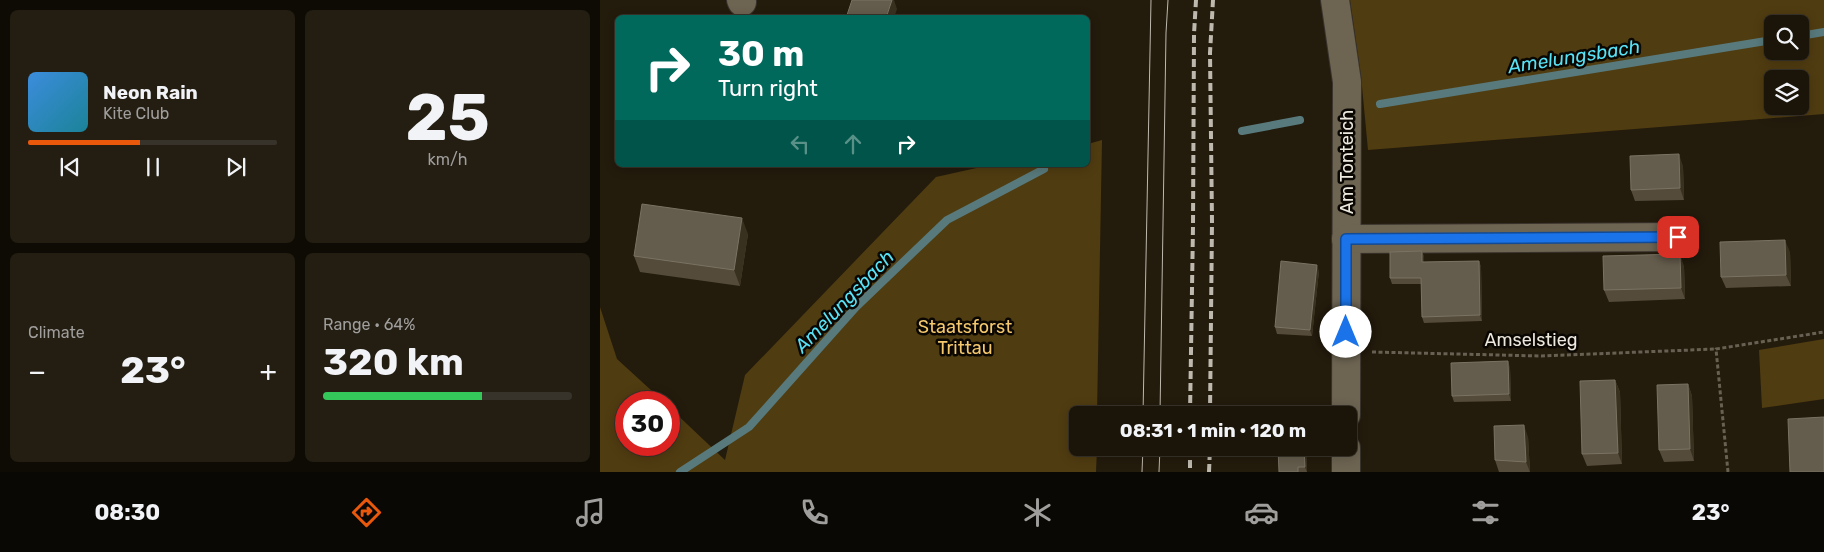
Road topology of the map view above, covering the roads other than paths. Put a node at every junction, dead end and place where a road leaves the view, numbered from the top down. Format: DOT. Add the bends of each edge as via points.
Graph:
graph roads {
  1 [pos="1335,0"];
  2 [pos="1678,237"];
  3 [pos="1346,239"];
  4 [pos="1346,406"];
  5 [pos="1346,456"];
  6 [pos="1346,472"];
  1 -- 3 [label="street, Am Tonteich" via="1347,82"];
  2 -- 3 [label="street"];
  3 -- 4 [label="street, Am Tonteich"];
  5 -- 6 [label="street"];
}
